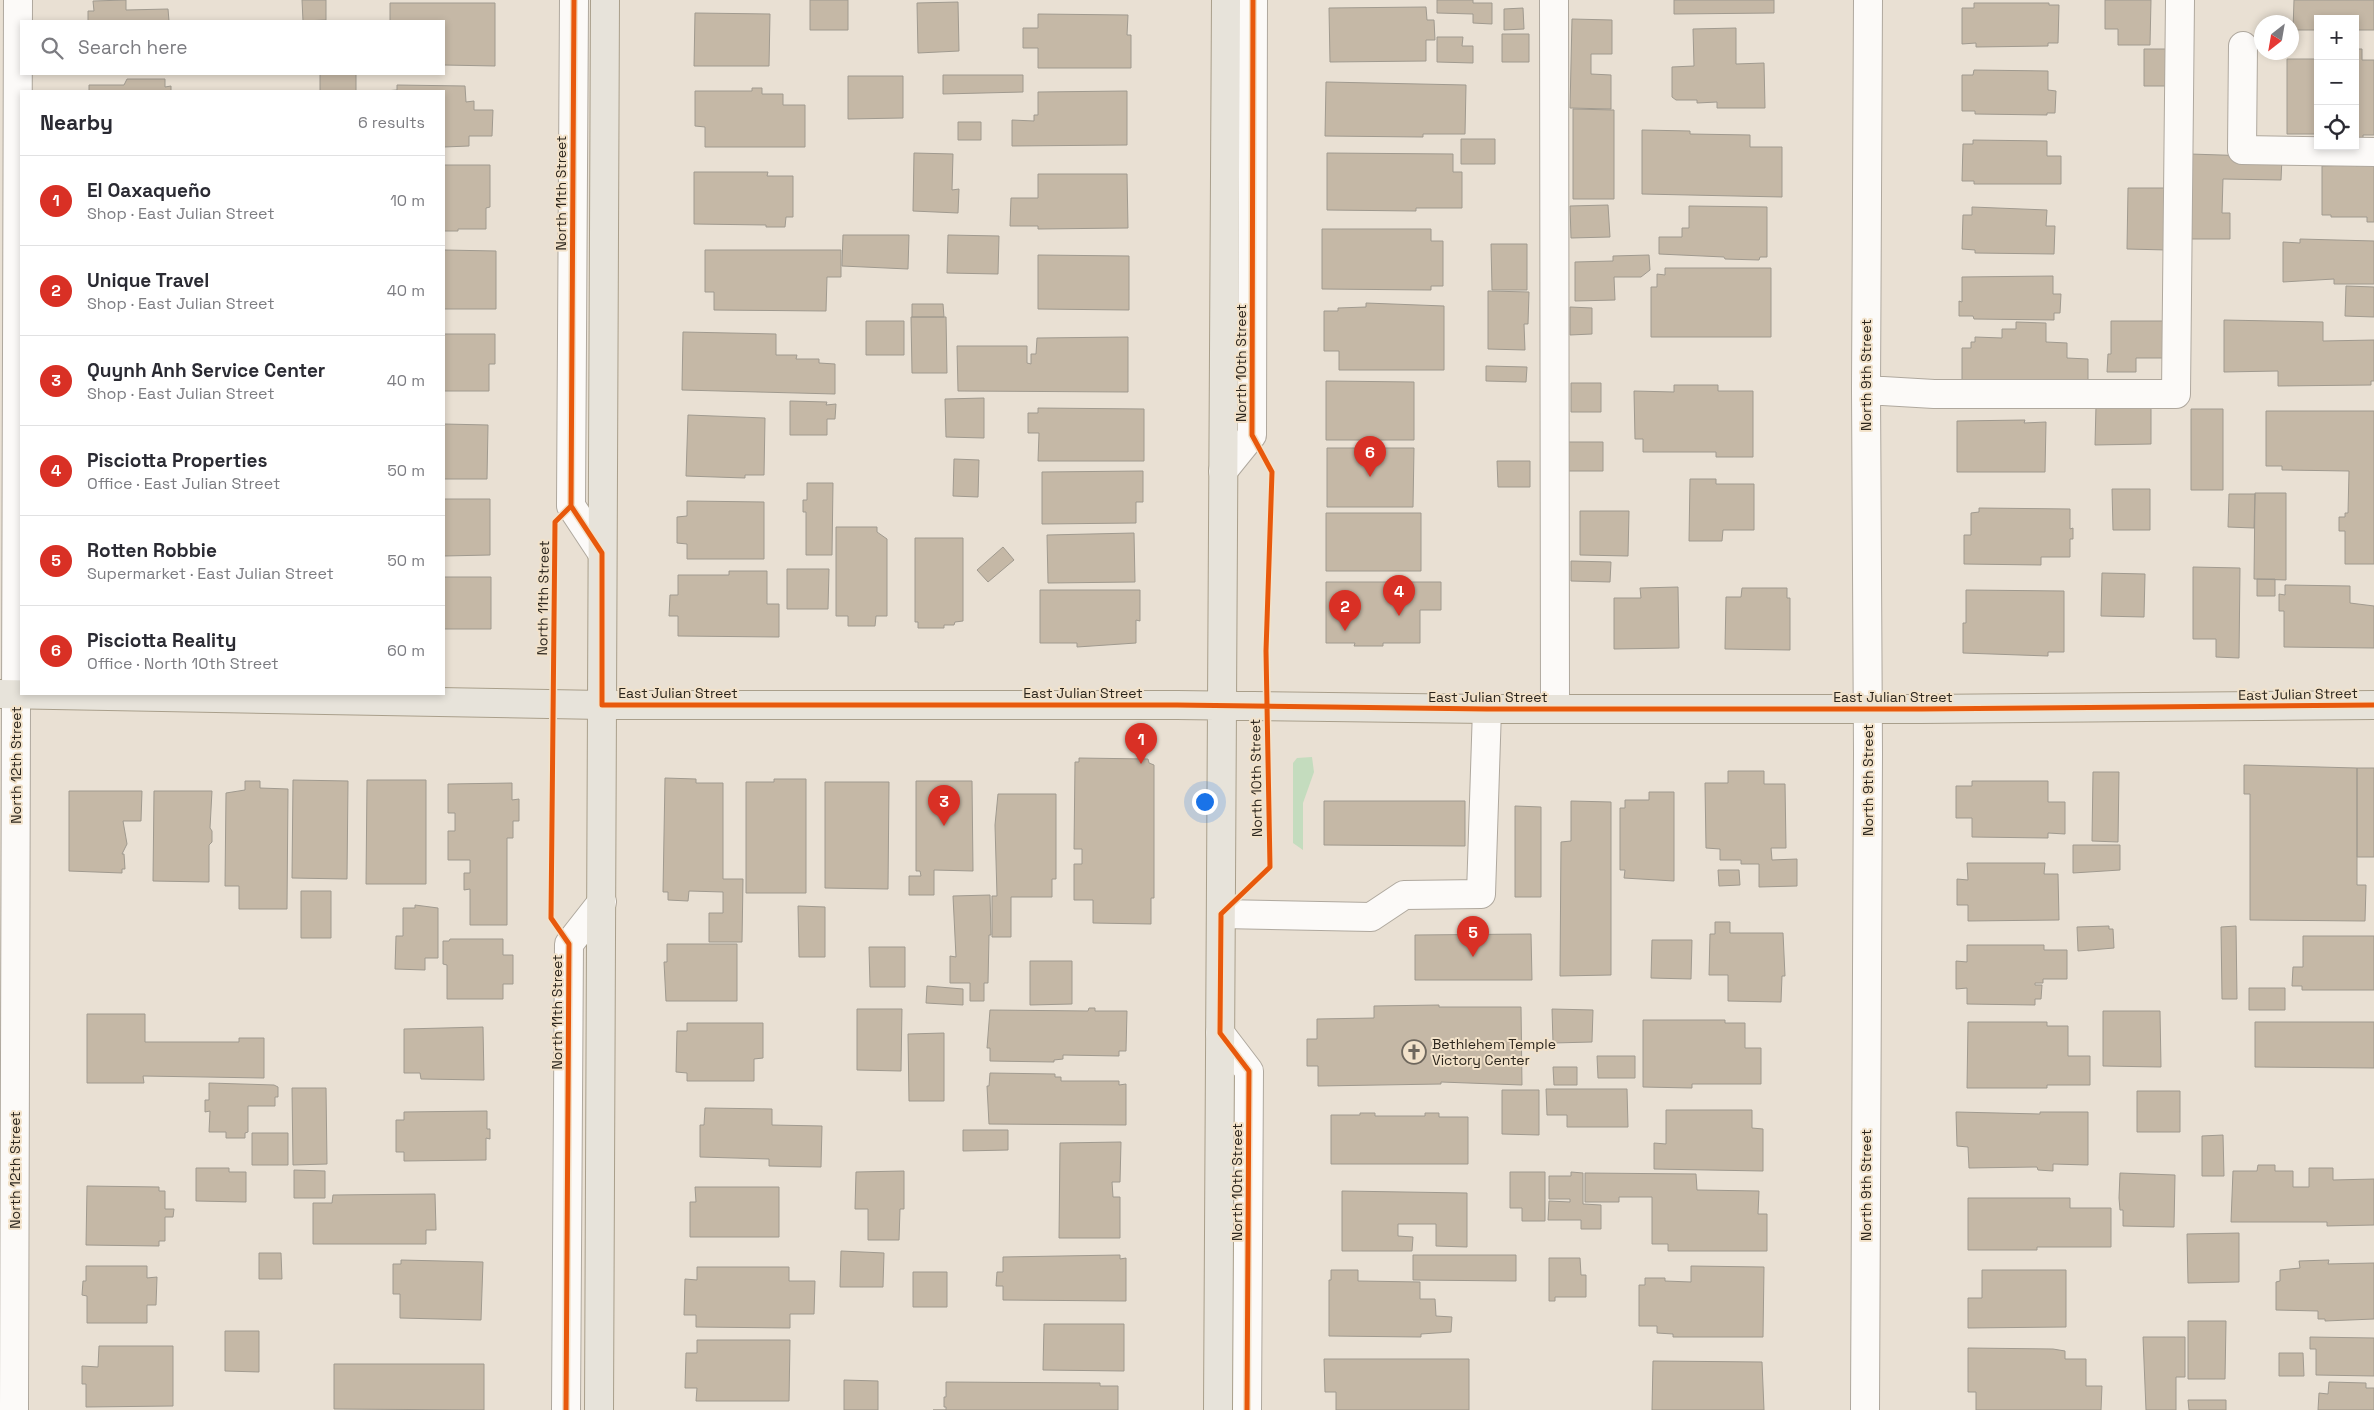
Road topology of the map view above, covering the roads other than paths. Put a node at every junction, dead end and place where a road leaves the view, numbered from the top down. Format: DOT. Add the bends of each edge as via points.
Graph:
graph roads {
  1 [pos="18,0"];
  2 [pos="574,0"];
  3 [pos="605,0"];
  4 [pos="1226,0"];
  5 [pos="1253,0"];
  6 [pos="1554,0"];
  7 [pos="1868,0"];
  8 [pos="2180,0"];
  9 [pos="2243,46"];
  10 [pos="2374,152"];
  11 [pos="1866,390"];
  12 [pos="1223,471"];
  13 [pos="602,553"];
  14 [pos="8,694"];
  15 [pos="62,695"];
  16 [pos="602,705"];
  17 [pos="2374,705"];
  18 [pos="1222,707"];
  19 [pos="1555,708"];
  20 [pos="1867,708"];
  21 [pos="1487,709"];
  22 [pos="602,902"];
  23 [pos="1221,914"];
  24 [pos="1220,1033"];
  25 [pos="14,1410"];
  26 [pos="566,1410"];
  27 [pos="600,1410"];
  28 [pos="1218,1410"];
  29 [pos="1247,1410"];
  30 [pos="1865,1410"];
  1 -- 14 [label="street, North 12th Street"];
  2 -- 13 [label="street, North 11th Street" via="571,506"];
  3 -- 13 [label="main road"];
  4 -- 12 [label="main road, North 10th Street"];
  5 -- 12 [label="street, North 10th Street" via="1252,435"];
  6 -- 19 [label="street"];
  7 -- 11 [label="street, North 9th Street"];
  8 -- 11 [label="street" via="2176,394 1934,394"];
  9 -- 10 [label="street" via="2242,150"];
  11 -- 20 [label="street, North 9th Street"];
  12 -- 18 [label="main road, North 10th Street"];
  13 -- 16 [label="main road"];
  14 -- 25 [label="street, North 12th Street"];
  15 -- 16 [label="main road, East Julian Street"];
  16 -- 18 [label="main road, East Julian Street"];
  16 -- 22 [label="main road"];
  17 -- 20 [label="main road, East Julian Street"];
  18 -- 21 [label="main road, East Julian Street"];
  18 -- 23 [label="main road, North 10th Street"];
  19 -- 20 [label="main road, East Julian Street"];
  19 -- 21 [label="main road, East Julian Street"];
  20 -- 30 [label="street, North 9th Street"];
  21 -- 23 [label="street" via="1481,894 1404,895 1371,917"];
  22 -- 26 [label="street, North 11th Street" via="569,944"];
  22 -- 27 [label="main road"];
  23 -- 24 [label="main road, North 10th Street"];
  24 -- 28 [label="main road, North 10th Street"];
  24 -- 29 [label="street, North 10th Street" via="1249,1071"];
}
